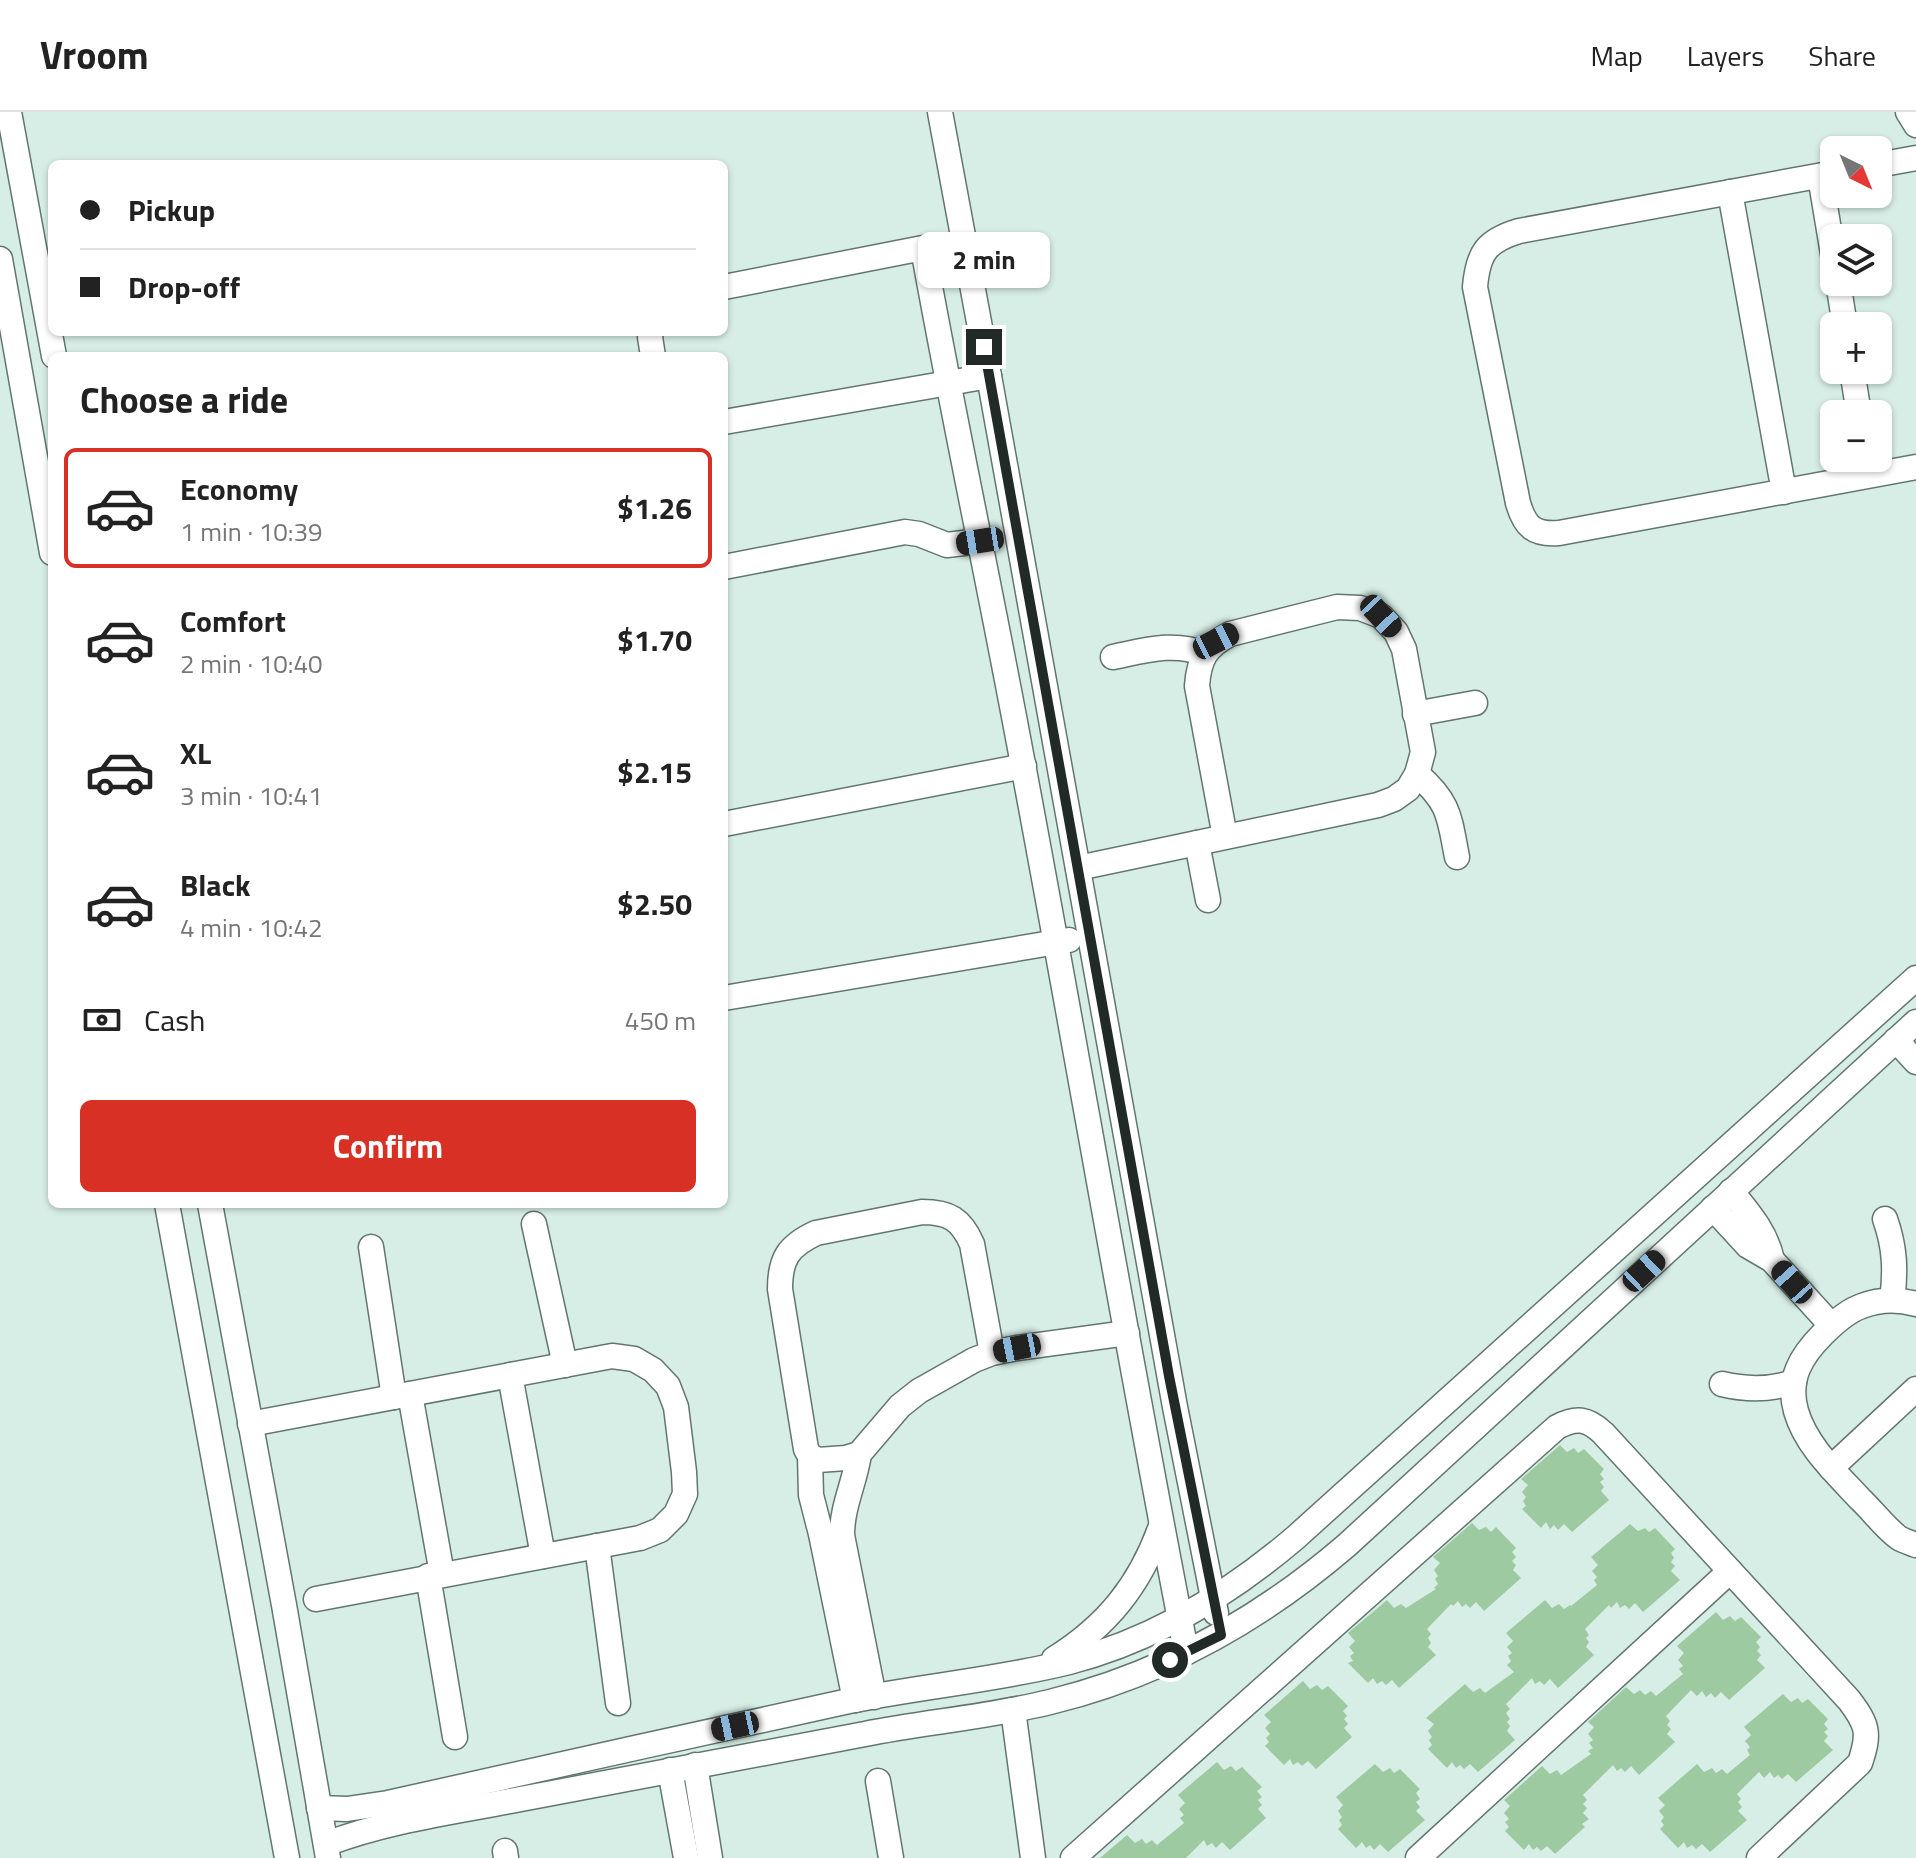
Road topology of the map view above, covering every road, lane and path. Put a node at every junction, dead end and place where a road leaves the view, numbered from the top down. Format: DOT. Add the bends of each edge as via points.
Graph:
graph roads {
  1 [pos="9,112"];
  2 [pos="940,112"];
  3 [pos="1908,112"];
  4 [pos="1916,125"];
  5 [pos="1916,158"];
  6 [pos="1892,162"];
  7 [pos="1820,175"];
  8 [pos="1730,192"];
  9 [pos="0,259"];
  10 [pos="728,286"];
  11 [pos="48,323"];
  12 [pos="989,376"];
  13 [pos="947,383"];
  14 [pos="728,421"];
  15 [pos="1892,467"];
  16 [pos="1916,467"];
  17 [pos="1851,472"];
  18 [pos="1784,492"];
  19 [pos="48,530"];
  20 [pos="980,541"];
  21 [pos="728,566"];
  22 [pos="1204,654"];
  23 [pos="1113,657"];
  24 [pos="1475,703"];
  25 [pos="1415,714"];
  26 [pos="1024,766"];
  27 [pos="1417,774"];
  28 [pos="728,823"];
  29 [pos="1225,837"];
  30 [pos="1197,843"];
  31 [pos="1457,857"];
  32 [pos="1078,868"];
  33 [pos="1208,900"];
  34 [pos="1090,936"];
  35 [pos="1056,942"];
  36 [pos="1916,978"];
  37 [pos="728,997"];
  38 [pos="1916,1022"];
  39 [pos="1896,1040"];
  40 [pos="1916,1062"];
  41 [pos="1731,1191"];
  42 [pos="200,1208"];
  43 [pos="211,1208"];
  44 [pos="1713,1208"];
  45 [pos="168,1211"];
  46 [pos="1885,1219"];
  47 [pos="534,1224"];
  48 [pos="371,1247"];
  49 [pos="1772,1260"];
  50 [pos="1892,1300"];
  51 [pos="1916,1304"];
  52 [pos="1831,1325"];
  53 [pos="1127,1333"];
  54 [pos="992,1353"];
  55 [pos="565,1365"];
  56 [pos="510,1375"];
  57 [pos="1794,1382"];
  58 [pos="1722,1384"];
  59 [pos="1916,1389"];
  60 [pos="402,1395"];
  61 [pos="250,1424"];
  62 [pos="859,1454"];
  63 [pos="810,1456"];
  64 [pos="1831,1468"];
  65 [pos="1161,1523"];
  66 [pos="1916,1545"];
  67 [pos="597,1546"];
  68 [pos="543,1556"];
  69 [pos="1730,1571"];
  70 [pos="435,1575"];
  71 [pos="316,1599"];
  72 [pos="1214,1600"];
  73 [pos="1180,1619"];
  74 [pos="1221,1635"];
  75 [pos="1186,1652"];
  76 [pos="1032,1670"];
  77 [pos="864,1698"];
  78 [pos="618,1703"];
  79 [pos="1013,1710"];
  80 [pos="455,1737"];
  81 [pos="695,1765"];
  82 [pos="670,1770"];
  83 [pos="878,1781"];
  84 [pos="319,1808"];
  85 [pos="327,1851"];
  86 [pos="287,1858"];
  87 [pos="686,1858"];
  88 [pos="710,1858"];
  89 [pos="891,1858"];
  90 [pos="1033,1858"];
  91 [pos="1073,1858"];
  92 [pos="1418,1858"];
  93 [pos="1759,1858"];
  1 -- 11 [label="street"];
  2 -- 12 [label="street"];
  3 -- 4 [label="street"];
  5 -- 6 [label="street"];
  7 -- 8 [label="street"];
  8 -- 18 [label="street"];
  8 -- 18 [label="street" via="1501,237 1477,267 1475,287 1518,503 1531,528 1559,533"];
  9 -- 19 [label="street"];
  10 -- 13 [label="street" via="923,248"];
  12 -- 13 [label="street"];
  12 -- 32 [label="street"];
  13 -- 14 [label="street"];
  13 -- 20 [label="street"];
  15 -- 16 [label="street"];
  17 -- 18 [label="street"];
  20 -- 21 [label="street" via="947,545 905,532"];
  20 -- 26 [label="street"];
  22 -- 23 [label="street" via="1172,647"];
  22 -- 25 [label="street" via="1230,634 1337,607 1360,608 1381,616 1396,632"];
  22 -- 29 [label="street" via="1197,686"];
  24 -- 25 [label="street"];
  25 -- 27 [label="street" via="1423,752"];
  26 -- 28 [label="street"];
  26 -- 35 [label="street"];
  27 -- 29 [label="street" via="1408,789 1378,805"];
  27 -- 31 [label="street" via="1447,809"];
  29 -- 30 [label="street"];
  30 -- 32 [label="street"];
  30 -- 33 [label="street"];
  32 -- 34 [label="street"];
  34 -- 35 [label="street"];
  34 -- 72 [label="street"];
  35 -- 37 [label="street"];
  35 -- 53 [label="street"];
  36 -- 72 [label="street" via="1306,1528"];
  38 -- 39 [label="street"];
  39 -- 40 [label="street"];
  39 -- 41 [label="street"];
  41 -- 44 [label="street"];
  41 -- 49 [label="street" via="1761,1229"];
  42 -- 45 [label="street"];
  43 -- 61 [label="street"];
  44 -- 49 [label="street" via="1748,1246"];
  44 -- 74 [label="street" via="1327,1562"];
  45 -- 86 [label="street"];
  46 -- 50 [label="street" via="1894,1257"];
  47 -- 55 [label="street"];
  48 -- 60 [label="street"];
  49 -- 52 [label="street"];
  50 -- 51 [label="street"];
  50 -- 52 [label="street" via="1860,1306"];
  52 -- 57 [label="street" via="1807,1350"];
  53 -- 54 [label="street"];
  53 -- 65 [label="street"];
  54 -- 62 [label="street" via="919,1391"];
  54 -- 63 [label="street" via="972,1244 953,1218 922,1212 799,1241 780,1271 780,1289"];
  55 -- 56 [label="street"];
  55 -- 67 [label="street" via="612,1356 634,1359 668,1386 676,1407 685,1494 676,1514 660,1530"];
  56 -- 60 [label="street"];
  56 -- 68 [label="street"];
  57 -- 58 [label="street" via="1764,1389"];
  57 -- 64 [label="street" via="1796,1412"];
  59 -- 64 [label="street"];
  60 -- 61 [label="street"];
  60 -- 70 [label="street"];
  61 -- 84 [label="street"];
  62 -- 63 [label="street" via="818,1460"];
  62 -- 77 [label="street" via="842,1535"];
  63 -- 77 [label="street" via="811,1495"];
  64 -- 66 [label="street" via="1898,1538"];
  65 -- 73 [label="street"];
  65 -- 76 [label="street" via="1142,1570 1113,1612 1076,1645"];
  67 -- 68 [label="street"];
  67 -- 78 [label="street"];
  68 -- 70 [label="street"];
  69 -- 91 [label="street" via="1593,1424 1568,1421"];
  69 -- 92 [label="street"];
  69 -- 93 [label="street" via="1849,1700 1863,1718 1867,1741 1860,1763"];
  70 -- 71 [label="street"];
  70 -- 80 [label="street"];
  72 -- 73 [label="street"];
  72 -- 74 [label="street"];
  73 -- 75 [label="street"];
  73 -- 76 [label="street" via="1108,1650"];
  74 -- 75 [label="street"];
  75 -- 79 [label="street" via="1084,1693"];
  76 -- 77 [label="street"];
  77 -- 84 [label="street" via="388,1803"];
  79 -- 81 [label="street"];
  79 -- 90 [label="street"];
  81 -- 82 [label="street"];
  81 -- 88 [label="street"];
  82 -- 85 [label="street" via="378,1827"];
  82 -- 87 [label="street"];
  83 -- 89 [label="street"];
  84 -- 85 [label="street"];
}
